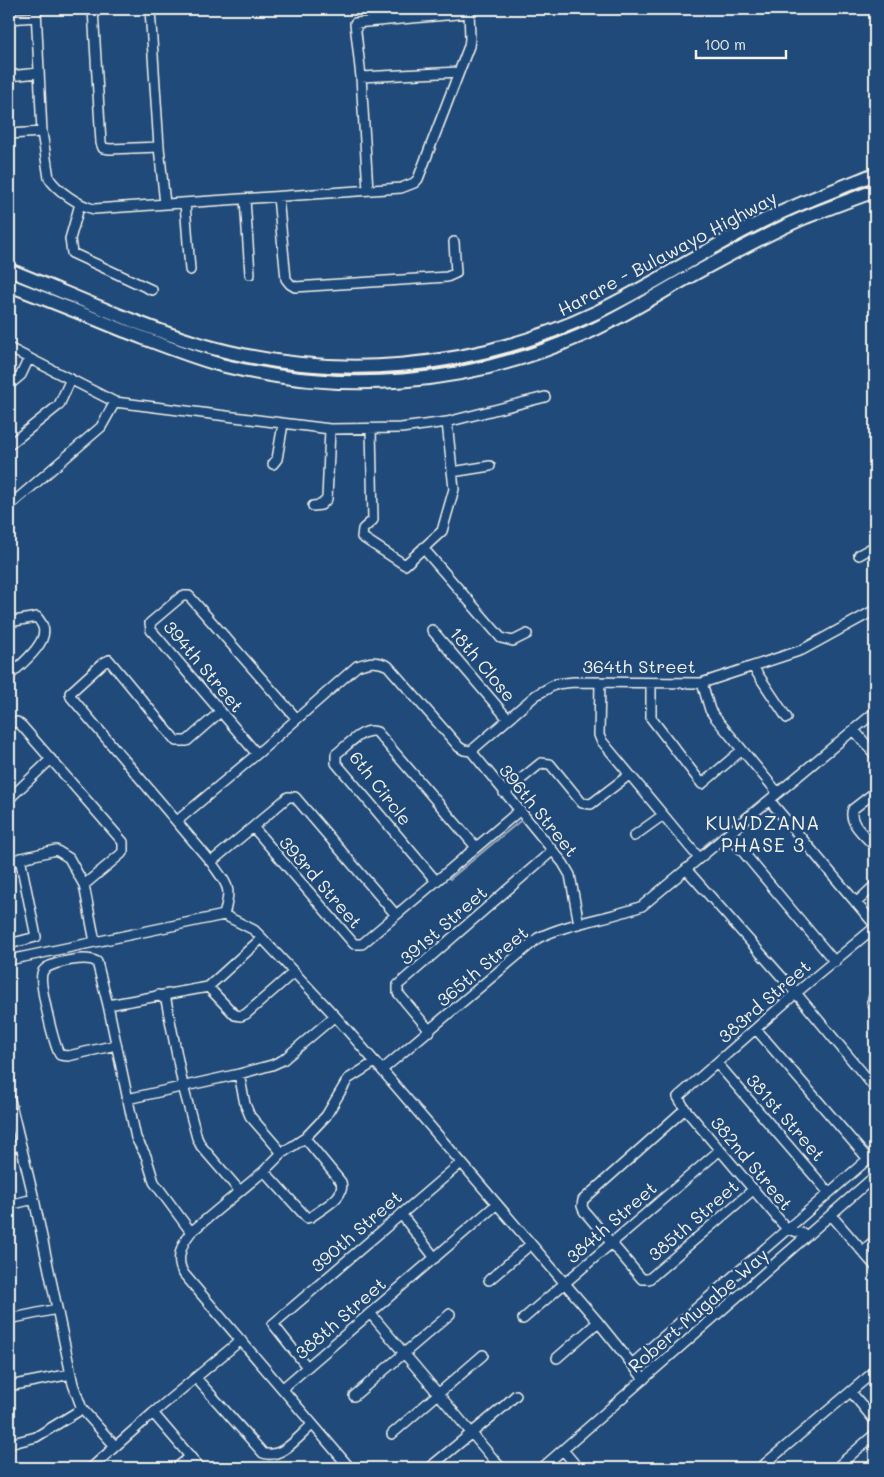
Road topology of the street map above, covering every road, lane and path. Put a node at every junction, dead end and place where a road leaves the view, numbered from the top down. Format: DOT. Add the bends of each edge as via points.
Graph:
graph roads {
  1 [pos="93,9"];
  2 [pos="150,9"];
  3 [pos="469,11"];
  4 [pos="36,13"];
  5 [pos="9,19"];
  6 [pos="459,72"];
  7 [pos="39,73"];
  8 [pos="9,76"];
  9 [pos="361,77"];
  10 [pos="42,132"];
  11 [pos="9,134"];
  12 [pos="159,147"];
  13 [pos="875,174"];
  14 [pos="368,190"];
  15 [pos="875,191"];
  16 [pos="278,197"];
  17 [pos="245,199"];
  18 [pos="186,203"];
  19 [pos="80,204"];
  20 [pos="164,204"];
  21 [pos="454,242"];
  22 [pos="9,270"];
  23 [pos="190,270"];
  24 [pos="250,274"];
  25 [pos="9,284"];
  26 [pos="152,290"];
  27 [pos="9,348"];
  28 [pos="29,358"];
  29 [pos="71,379"];
  30 [pos="9,385"];
  31 [pos="544,397"];
  32 [pos="115,402"];
  33 [pos="447,422"];
  34 [pos="283,424"];
  35 [pos="330,429"];
  36 [pos="371,429"];
  37 [pos="9,445"];
  38 [pos="273,464"];
  39 [pos="490,466"];
  40 [pos="452,472"];
  41 [pos="9,506"];
  42 [pos="313,506"];
  43 [pos="875,546"];
  44 [pos="423,548"];
  45 [pos="858,555"];
  46 [pos="875,610"];
  47 [pos="9,622"];
  48 [pos="432,630"];
  49 [pos="527,634"];
  50 [pos="753,667"];
  51 [pos="9,676"];
  52 [pos="600,682"];
  53 [pos="702,683"];
  54 [pos="651,684"];
  55 [pos="220,712"];
  56 [pos="875,712"];
  57 [pos="787,718"];
  58 [pos="297,719"];
  59 [pos="508,719"];
  60 [pos="9,723"];
  61 [pos="854,730"];
  62 [pos="742,750"];
  63 [pos="471,751"];
  64 [pos="257,754"];
  65 [pos="875,755"];
  66 [pos="51,758"];
  67 [pos="629,775"];
  68 [pos="875,792"];
  69 [pos="504,793"];
  70 [pos="778,793"];
  71 [pos="9,798"];
  72 [pos="770,801"];
  73 [pos="519,811"];
  74 [pos="663,815"];
  75 [pos="177,821"];
  76 [pos="253,827"];
  77 [pos="728,834"];
  78 [pos="634,836"];
  79 [pos="476,847"];
  80 [pos="875,847"];
  81 [pos="552,851"];
  82 [pos="20,858"];
  83 [pos="700,858"];
  84 [pos="9,861"];
  85 [pos="211,862"];
  86 [pos="686,869"];
  87 [pos="436,881"];
  88 [pos="84,885"];
  89 [pos="875,885"];
  90 [pos="856,904"];
  91 [pos="224,915"];
  92 [pos="396,915"];
  93 [pos="579,924"];
  94 [pos="875,926"];
  95 [pos="262,938"];
  96 [pos="95,942"];
  97 [pos="9,944"];
  98 [pos="9,960"];
  99 [pos="835,962"];
  100 [pos="294,972"];
  101 [pos="208,987"];
  102 [pos="796,993"];
  103 [pos="875,994"];
  104 [pos="158,995"];
  105 [pos="108,1005"];
  106 [pos="875,1008"];
  107 [pos="335,1016"];
  108 [pos="756,1029"];
  109 [pos="430,1031"];
  110 [pos="116,1045"];
  111 [pos="375,1062"];
  112 [pos="717,1063"];
  113 [pos="382,1070"];
  114 [pos="239,1074"];
  115 [pos="184,1086"];
  116 [pos="875,1088"];
  117 [pos="9,1096"];
  118 [pos="127,1099"];
  119 [pos="680,1101"];
  120 [pos="685,1110"];
  121 [pos="305,1138"];
  122 [pos="21,1145"];
  123 [pos="9,1148"];
  124 [pos="720,1150"];
  125 [pos="282,1153"];
  126 [pos="872,1156"];
  127 [pos="461,1163"];
  128 [pos="264,1170"];
  129 [pos="875,1176"];
  130 [pos="754,1189"];
  131 [pos="239,1190"];
  132 [pos="829,1193"];
  133 [pos="34,1199"];
  134 [pos="496,1204"];
  135 [pos="9,1205"];
  136 [pos="401,1214"];
  137 [pos="831,1215"];
  138 [pos="787,1229"];
  139 [pos="191,1232"];
  140 [pos="808,1235"];
  141 [pos="875,1240"];
  142 [pos="613,1243"];
  143 [pos="531,1244"];
  144 [pos="863,1251"];
  145 [pos="435,1258"];
  146 [pos="875,1266"];
  147 [pos="489,1280"];
  148 [pos="564,1284"];
  149 [pos="57,1310"];
  150 [pos="370,1313"];
  151 [pos="450,1314"];
  152 [pos="9,1319"];
  153 [pos="523,1320"];
  154 [pos="598,1322"];
  155 [pos="240,1340"];
  156 [pos="404,1354"];
  157 [pos="483,1355"];
  158 [pos="558,1358"];
  159 [pos="632,1364"];
  160 [pos="307,1367"];
  161 [pos="875,1371"];
  162 [pos="71,1374"];
  163 [pos="196,1378"];
  164 [pos="644,1379"];
  165 [pos="9,1386"];
  166 [pos="283,1388"];
  167 [pos="851,1392"];
  168 [pos="438,1394"];
  169 [pos="516,1394"];
  170 [pos="354,1396"];
  171 [pos="82,1409"];
  172 [pos="152,1413"];
  173 [pos="875,1421"];
  174 [pos="312,1425"];
  175 [pos="470,1433"];
  176 [pos="392,1434"];
  177 [pos="875,1434"];
  178 [pos="9,1444"];
  179 [pos="115,1446"];
  180 [pos="563,1450"];
  181 [pos="190,1457"];
  182 [pos="91,1468"];
  183 [pos="176,1468"];
  184 [pos="200,1468"];
  185 [pos="348,1468"];
  186 [pos="429,1468"];
  187 [pos="501,1468"];
  188 [pos="542,1468"];
  189 [pos="578,1468"];
  190 [pos="760,1468"];
  191 [pos="836,1468"];
  1 -- 12 [label="street" via="101,143 110,149"];
  2 -- 12 [label="street"];
  3 -- 6 [label="street" via="470,39"];
  3 -- 9 [label="street" via="355,24"];
  4 -- 5 [label="street"];
  4 -- 7 [label="street"];
  6 -- 9 [label="street"];
  6 -- 14 [label="street" via="418,179 401,188"];
  7 -- 8 [label="street"];
  7 -- 10 [label="street"];
  9 -- 14 [label="street"];
  10 -- 11 [label="street"];
  10 -- 19 [label="street" via="49,180"];
  12 -- 20 [label="street"];
  13 -- 22 [label="highway, Harare - Bulawayo Highway" via="778,213 638,291 561,328 487,352 434,362 357,367 317,365 226,351 146,326"];
  14 -- 16 [label="street"];
  15 -- 25 [label="highway, Harare - Bulawayo Highway" via="772,233 605,325 557,346 489,368 417,379 361,384 302,379 222,365 154,342"];
  16 -- 17 [label="street"];
  16 -- 21 [label="street" via="286,279 295,287 447,277 456,273"];
  17 -- 18 [label="street"];
  17 -- 24 [label="street"];
  18 -- 20 [label="street"];
  18 -- 23 [label="street"];
  19 -- 20 [label="street" via="94,210"];
  19 -- 26 [label="street" via="70,239 72,253"];
  27 -- 28 [label="street"];
  28 -- 29 [label="street"];
  28 -- 30 [label="street" via="21,375"];
  29 -- 32 [label="street"];
  29 -- 37 [label="street" via="59,405"];
  31 -- 33 [label="street"];
  32 -- 34 [label="street"];
  32 -- 41 [label="street" via="101,427"];
  33 -- 36 [label="street"];
  33 -- 40 [label="street"];
  34 -- 35 [label="street"];
  34 -- 38 [label="street" via="278,459"];
  35 -- 36 [label="street"];
  35 -- 42 [label="street" via="326,500 321,506"];
  36 -- 44 [label="street" via="374,520 363,529 362,537 405,565"];
  39 -- 40 [label="street"];
  40 -- 44 [label="street" via="454,490 442,531"];
  43 -- 45 [label="street"];
  44 -- 49 [label="street" via="502,638 514,641"];
  46 -- 50 [label="street, 364th Street" via="806,648"];
  47 -- 51 [label="street" via="37,617 44,627 44,636"];
  48 -- 59 [label="street, 18th Close"];
  50 -- 53 [label="street, 364th Street"];
  50 -- 57 [label="street"];
  52 -- 54 [label="street, 364th Street"];
  52 -- 59 [label="street, 364th Street" via="556,684 536,695"];
  52 -- 67 [label="street" via="600,738"];
  53 -- 54 [label="street, 364th Street"];
  53 -- 62 [label="street" via="710,710"];
  54 -- 62 [label="street" via="651,718 702,784"];
  55 -- 58 [label="street, 394th Street" via="151,630 150,623 186,595"];
  55 -- 64 [label="street, 394th Street"];
  55 -- 75 [label="street" via="187,741 176,741 109,660 70,693"];
  56 -- 61 [label="street, 365th Street"];
  58 -- 63 [label="street, 396th Street" via="357,666 376,661 388,666 459,747"];
  58 -- 64 [label="street, 396th Street"];
  59 -- 63 [label="street, 364th Street"];
  60 -- 66 [label="street" via="20,724"];
  61 -- 65 [label="street"];
  61 -- 70 [label="street, 365th Street"];
  62 -- 70 [label="street"];
  63 -- 69 [label="street, 396th Street"];
  64 -- 75 [label="street, 396th Street"];
  66 -- 71 [label="street"];
  66 -- 88 [label="street" via="123,842 121,854"];
  67 -- 69 [label="street" via="587,804 582,803 550,764 540,763"];
  67 -- 74 [label="street"];
  68 -- 80 [label="street" via="851,814"];
  69 -- 73 [label="street, 396th Street"];
  70 -- 72 [label="street, 365th Street"];
  72 -- 77 [label="street, 365th Street"];
  72 -- 90 [label="street"];
  73 -- 79 [label="street, 393rd Street"];
  73 -- 81 [label="street, 396th Street"];
  74 -- 78 [label="street"];
  74 -- 83 [label="street"];
  75 -- 85 [label="street"];
  76 -- 85 [label="street"];
  76 -- 92 [label="street, 393rd Street" via="352,943 362,944"];
  76 -- 92 [label="street" via="288,797 295,797"];
  77 -- 83 [label="street, 365th Street"];
  77 -- 99 [label="street"];
  79 -- 87 [label="street, 393rd Street"];
  79 -- 87 [label="street, 6th Circle" via="378,732 365,731 336,754 336,763"];
  81 -- 93 [label="street, 396th Street" via="570,875"];
  81 -- 109 [label="street, 391st Street" via="398,985 398,993"];
  82 -- 84 [label="street"];
  82 -- 88 [label="street" via="56,850 69,858"];
  82 -- 97 [label="street" via="36,938"];
  83 -- 86 [label="street, 365th Street"];
  85 -- 91 [label="street" via="229,890"];
  86 -- 93 [label="street, 365th Street" via="642,906"];
  86 -- 102 [label="street"];
  87 -- 92 [label="street, 393rd Street"];
  88 -- 96 [label="street"];
  89 -- 90 [label="street"];
  90 -- 94 [label="street"];
  91 -- 95 [label="street" via="254,930"];
  91 -- 96 [label="street"];
  93 -- 109 [label="street, 365th Street" via="538,938"];
  94 -- 99 [label="street, 383rd Street"];
  95 -- 100 [label="street"];
  95 -- 101 [label="street"];
  96 -- 98 [label="street"];
  99 -- 102 [label="street, 383rd Street"];
  100 -- 101 [label="street" via="241,1016 235,1015"];
  100 -- 107 [label="street"];
  101 -- 104 [label="street"];
  102 -- 108 [label="street, 383rd Street"];
  102 -- 116 [label="street"];
  103 -- 106 [label="street" via="872,1002"];
  104 -- 105 [label="street"];
  104 -- 115 [label="street" via="166,1000"];
  105 -- 110 [label="street"];
  105 -- 110 [label="street" via="94,960 85,958 49,966 42,972 51,1031 60,1055"];
  107 -- 111 [label="street"];
  107 -- 114 [label="street" via="283,1060"];
  108 -- 112 [label="street, 383rd Street"];
  108 -- 126 [label="street"];
  109 -- 113 [label="street, 365th Street"];
  110 -- 118 [label="street"];
  111 -- 113 [label="street"];
  111 -- 121 [label="street" via="348,1079 326,1116"];
  112 -- 119 [label="street, 383rd Street" via="680,1094"];
  112 -- 132 [label="street, 381st Street"];
  113 -- 127 [label="street"];
  114 -- 115 [label="street"];
  114 -- 125 [label="street" via="250,1116"];
  115 -- 118 [label="street"];
  115 -- 131 [label="street" via="201,1146"];
  117 -- 122 [label="street"];
  118 -- 139 [label="street" via="136,1138 154,1182"];
  119 -- 120 [label="street, 382nd Street"];
  120 -- 124 [label="street, 382nd Street"];
  120 -- 142 [label="street" via="583,1200 584,1211"];
  121 -- 125 [label="street"];
  121 -- 128 [label="street" via="342,1182 340,1195 307,1218"];
  122 -- 123 [label="street"];
  122 -- 133 [label="street"];
  124 -- 130 [label="street, 382nd Street"];
  124 -- 142 [label="street, 384th Street"];
  125 -- 128 [label="street"];
  126 -- 132 [label="street"];
  127 -- 134 [label="street"];
  127 -- 136 [label="street, 390th Street"];
  128 -- 131 [label="street"];
  129 -- 137 [label="street, Robert Mugabe Way"];
  130 -- 138 [label="street, 382nd Street"];
  130 -- 142 [label="street, 385th Street" via="647,1280 642,1279"];
  131 -- 139 [label="street"];
  132 -- 138 [label="street"];
  133 -- 135 [label="street"];
  133 -- 149 [label="street"];
  134 -- 143 [label="street"];
  134 -- 145 [label="street, 388th Street"];
  136 -- 145 [label="street"];
  136 -- 160 [label="street, 390th Street" via="273,1324"];
  137 -- 140 [label="street, Robert Mugabe Way"];
  137 -- 144 [label="street"];
  138 -- 140 [label="street, 382nd Street"];
  138 -- 159 [label="street"];
  139 -- 155 [label="street" via="184,1239 179,1266"];
  140 -- 164 [label="street, Robert Mugabe Way"];
  141 -- 144 [label="street"];
  142 -- 148 [label="street, 384th Street"];
  143 -- 147 [label="street"];
  143 -- 148 [label="street"];
  144 -- 146 [label="street"];
  145 -- 150 [label="street, 388th Street"];
  148 -- 153 [label="street, 384th Street"];
  148 -- 154 [label="street"];
  149 -- 152 [label="street"];
  149 -- 162 [label="street"];
  150 -- 156 [label="street"];
  150 -- 160 [label="street, 388th Street"];
  151 -- 156 [label="street"];
  154 -- 158 [label="street"];
  154 -- 159 [label="street"];
  155 -- 163 [label="street"];
  155 -- 166 [label="street"];
  156 -- 168 [label="street"];
  156 -- 170 [label="street"];
  157 -- 168 [label="street"];
  159 -- 164 [label="street"];
  160 -- 166 [label="street, 388th Street"];
  161 -- 167 [label="street"];
  162 -- 165 [label="street"];
  162 -- 171 [label="street"];
  163 -- 172 [label="street"];
  163 -- 174 [label="street" via="263,1453 273,1455 282,1451"];
  164 -- 180 [label="street, Robert Mugabe Way"];
  166 -- 174 [label="street"];
  167 -- 173 [label="street"];
  167 -- 190 [label="street"];
  168 -- 175 [label="street"];
  168 -- 176 [label="street"];
  169 -- 175 [label="street"];
  171 -- 178 [label="street" via="36,1437"];
  171 -- 179 [label="street"];
  172 -- 179 [label="street"];
  172 -- 181 [label="street"];
  174 -- 185 [label="street"];
  175 -- 186 [label="street"];
  175 -- 187 [label="street"];
  177 -- 191 [label="street"];
  179 -- 182 [label="street"];
  180 -- 188 [label="street, Robert Mugabe Way"];
  180 -- 189 [label="street"];
  181 -- 183 [label="street"];
  181 -- 184 [label="street"];
}
